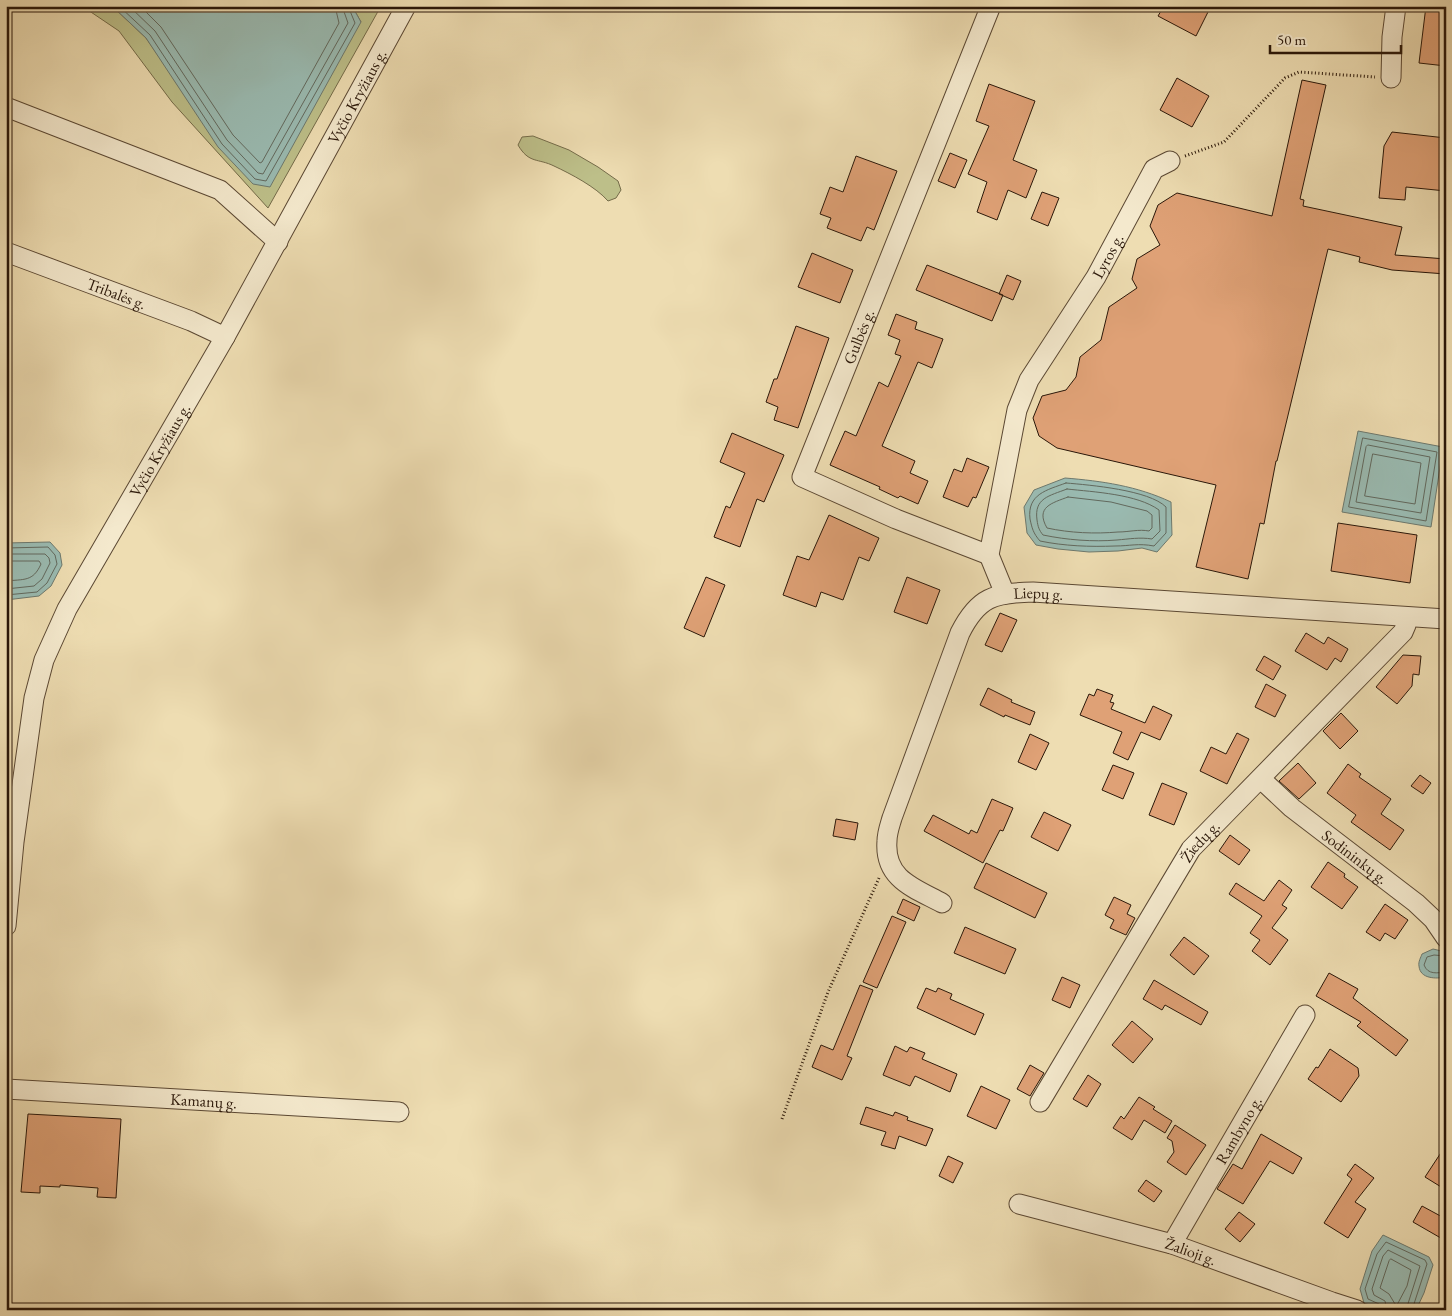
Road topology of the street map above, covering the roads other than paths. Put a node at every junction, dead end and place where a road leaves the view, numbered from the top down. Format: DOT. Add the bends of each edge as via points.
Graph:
graph roads {
  1 [pos="406,6"];
  2 [pos="1396,6"];
  3 [pos="990,8"];
  4 [pos="1391,78"];
  5 [pos="6,107"];
  6 [pos="1170,161"];
  7 [pos="278,242"];
  8 [pos="6,252"];
  9 [pos="224,337"];
  10 [pos="989,555"];
  11 [pos="1006,594"];
  12 [pos="1408,617"];
  13 [pos="1446,620"];
  14 [pos="1261,779"];
  15 [pos="942,903"];
  16 [pos="6,926"];
  17 [pos="1446,938"];
  18 [pos="1305,1015"];
  19 [pos="6,1088"];
  20 [pos="1040,1102"];
  21 [pos="399,1112"];
  22 [pos="1019,1204"];
  23 [pos="1172,1244"];
  24 [pos="1357,1310"];
  1 -- 7 [label="street, Vyčio Kryžiaus g."];
  2 -- 4 [label="street"];
  3 -- 10 [label="street, Gulbės g." via="802,477 896,519"];
  5 -- 7 [label="street" via="220,190"];
  6 -- 10 [label="street, Lyros g." via="1154,169 1096,277 1029,380 1017,410"];
  7 -- 9 [label="street, Vyčio Kryžiaus g."];
  8 -- 9 [label="street, Tribalės g." via="191,321"];
  9 -- 16 [label="street, Vyčio Kryžiaus g." via="67,609 44,660 34,698"];
  10 -- 11 [label="street"];
  11 -- 12 [label="street, Liepų g." via="1033,592"];
  11 -- 15 [label="street, Liepų g." via="980,604 960,633 892,818 887,840 888,856 896,876"];
  12 -- 13 [label="street, Liepų g."];
  12 -- 14 [label="street, Žiedų g." via="1403,632"];
  14 -- 17 [label="street, Sodininkų g." via="1292,808 1416,903"];
  14 -- 20 [label="street, Žiedų g." via="1191,849"];
  18 -- 23 [label="street, Rambyno g."];
  19 -- 21 [label="street, Kamanų g."];
  22 -- 23 [label="street, Žalioji g."];
  23 -- 24 [label="street, Žalioji g."];
}
